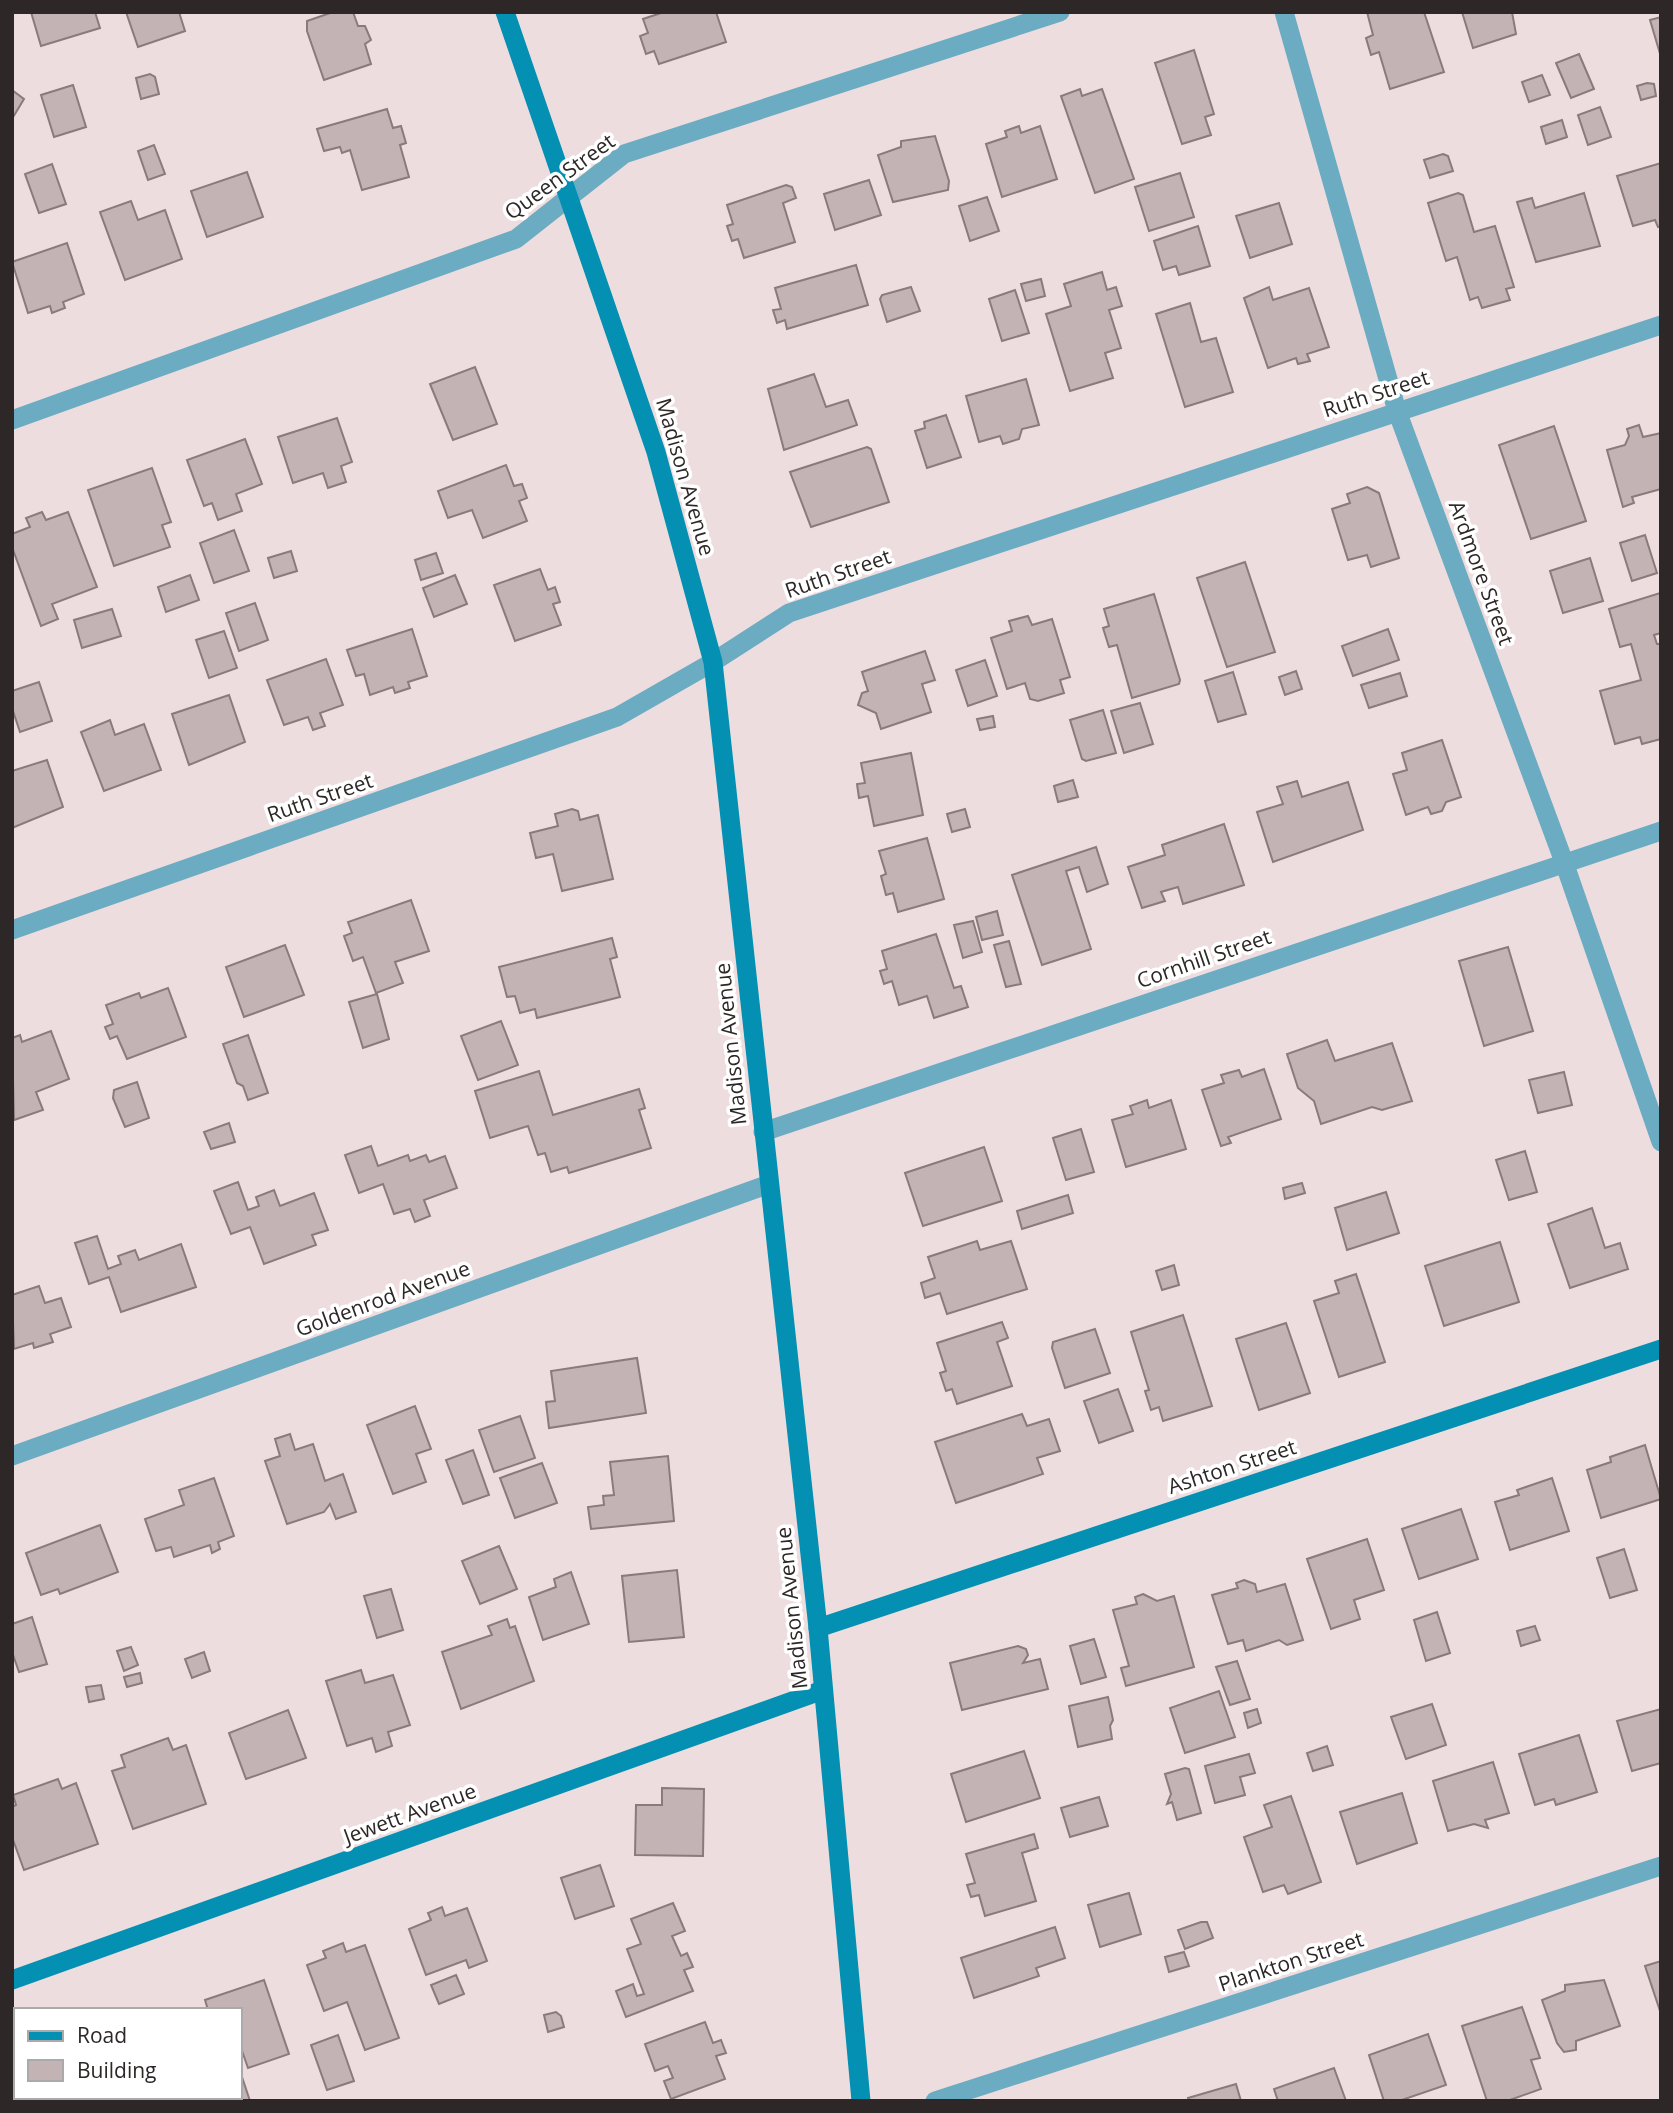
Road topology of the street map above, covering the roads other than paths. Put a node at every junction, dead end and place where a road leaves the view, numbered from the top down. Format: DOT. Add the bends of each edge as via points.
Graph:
graph roads {
  1 [pos="505,12"];
  2 [pos="1060,12"];
  3 [pos="1284,12"];
  4 [pos="570,196"];
  5 [pos="1661,325"];
  6 [pos="1397,411"];
  7 [pos="12,420"];
  8 [pos="713,662"];
  9 [pos="1661,831"];
  10 [pos="1564,862"];
  11 [pos="12,930"];
  12 [pos="763,1132"];
  13 [pos="1661,1143"];
  14 [pos="769,1184"];
  15 [pos="1661,1349"];
  16 [pos="12,1456"];
  17 [pos="818,1628"];
  18 [pos="823,1690"];
  19 [pos="1661,1866"];
  20 [pos="12,1980"];
  21 [pos="861,2101"];
  22 [pos="935,2101"];
  1 -- 4 [label="main road, Madison Avenue"];
  2 -- 4 [label="street, Queen Street" via="624,154"];
  3 -- 6 [label="street, Ardmore Street"];
  4 -- 7 [label="street, Queen Street" via="516,239"];
  4 -- 8 [label="main road, Madison Avenue" via="656,452"];
  5 -- 6 [label="street, Ruth Street"];
  6 -- 8 [label="street, Ruth Street" via="789,613"];
  6 -- 10 [label="street, Ardmore Street"];
  8 -- 11 [label="street, Ruth Street" via="617,717"];
  8 -- 12 [label="main road, Madison Avenue"];
  9 -- 10 [label="street, Cornhill Street"];
  10 -- 12 [label="street, Cornhill Street"];
  10 -- 13 [label="street, Ardmore Street"];
  12 -- 14 [label="main road, Madison Avenue"];
  14 -- 16 [label="street, Goldenrod Avenue"];
  14 -- 17 [label="main road, Madison Avenue"];
  15 -- 17 [label="main road, Ashton Street"];
  17 -- 18 [label="main road, Madison Avenue"];
  18 -- 20 [label="main road, Jewett Avenue"];
  18 -- 21 [label="main road, Madison Avenue"];
  19 -- 22 [label="street, Plankton Street"];
}
